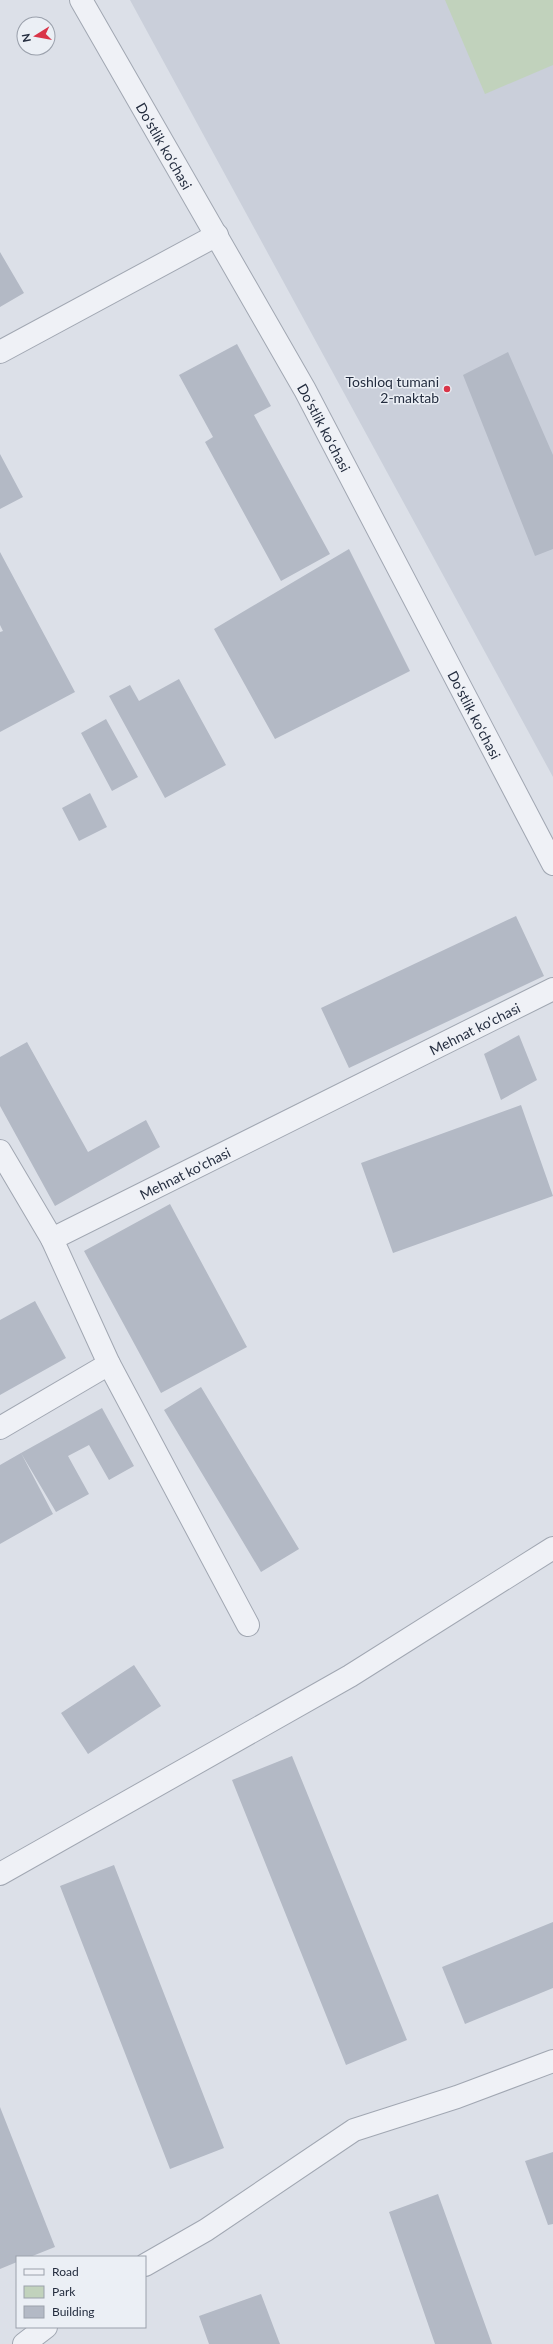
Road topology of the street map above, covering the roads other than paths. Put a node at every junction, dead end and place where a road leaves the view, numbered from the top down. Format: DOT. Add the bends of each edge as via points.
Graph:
graph roads {
  1 [pos="81,0"];
  2 [pos="217,235"];
  3 [pos="0,352"];
  4 [pos="553,864"];
  5 [pos="553,989"];
  6 [pos="0,1151"];
  7 [pos="52,1239"];
  8 [pos="109,1364"];
  9 [pos="0,1428"];
  10 [pos="553,1548"];
  11 [pos="248,1625"];
  12 [pos="0,1874"];
  13 [pos="553,2060"];
  14 [pos="146,2264"];
  15 [pos="45,2328"];
  16 [pos="24,2344"];
  1 -- 2 [label="street, Do‘stlik ko‘chasi"];
  2 -- 3 [label="street"];
  2 -- 4 [label="street, Do‘stlik ko‘chasi" via="305,390"];
  5 -- 7 [label="street, Mehnat ko'chasi"];
  6 -- 7 [label="street"];
  7 -- 8 [label="street"];
  8 -- 9 [label="street"];
  8 -- 11 [label="street"];
  10 -- 12 [label="street" via="350,1676"];
  13 -- 14 [label="street" via="457,2097 354,2130 206,2230"];
  15 -- 16 [label="street"];
}
